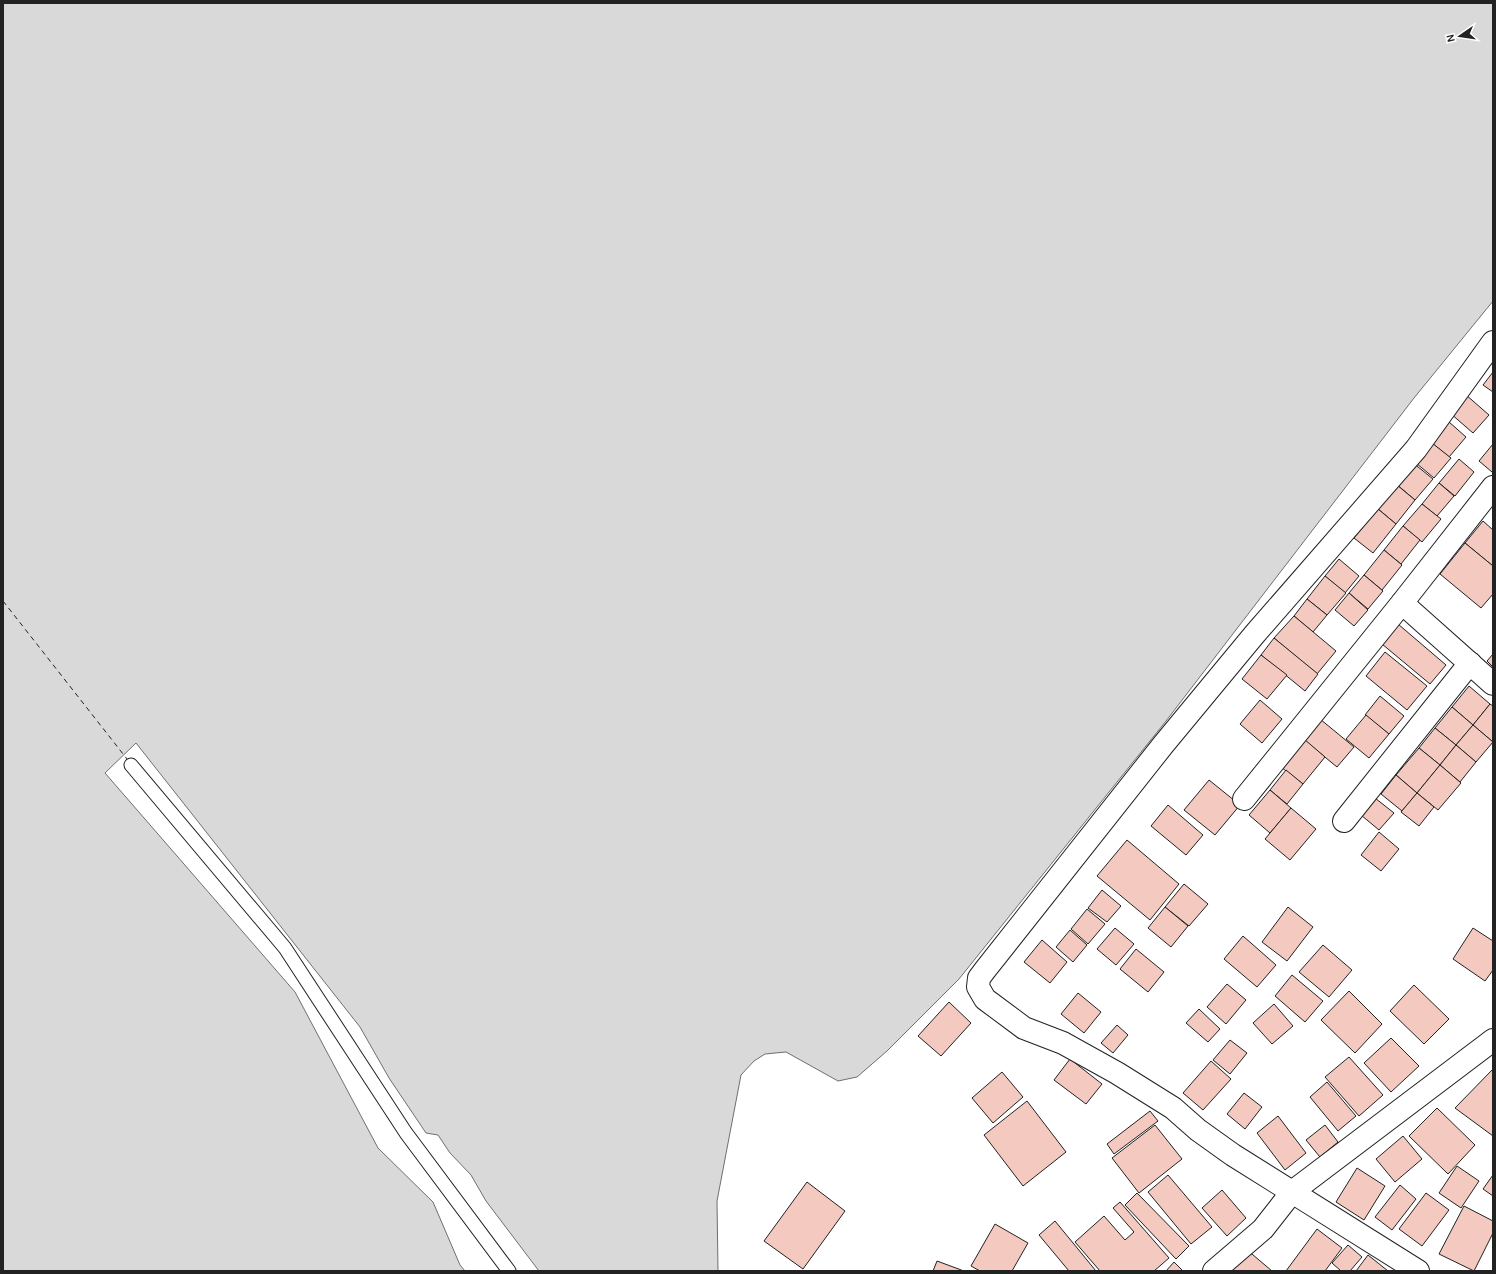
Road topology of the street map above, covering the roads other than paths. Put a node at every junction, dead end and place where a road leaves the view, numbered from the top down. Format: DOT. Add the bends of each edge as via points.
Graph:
graph roads {
  1 [pos="1493,342"];
  2 [pos="1493,487"];
  3 [pos="1402,603"];
  4 [pos="1470,664"];
  5 [pos="1493,684"];
  6 [pos="132,765"];
  7 [pos="1244,798"];
  8 [pos="1344,821"];
  9 [pos="1493,1040"];
  10 [pos="1292,1192"];
  11 [pos="509,1271"];
  12 [pos="1214,1271"];
  13 [pos="1418,1271"];
  1 -- 10 [label="street" via="1416,449 1254,635 1168,739 979,978 978,987 986,998 1024,1028 1063,1043 1117,1073 1173,1108 1233,1155"];
  2 -- 3 [label="street"];
  3 -- 4 [label="street"];
  3 -- 7 [label="street"];
  4 -- 5 [label="street"];
  4 -- 8 [label="street"];
  6 -- 11 [label="lane" via="285,948 406,1133"];
  9 -- 10 [label="street"];
  10 -- 12 [label="street" via="1263,1229"];
  10 -- 13 [label="street"];
}
